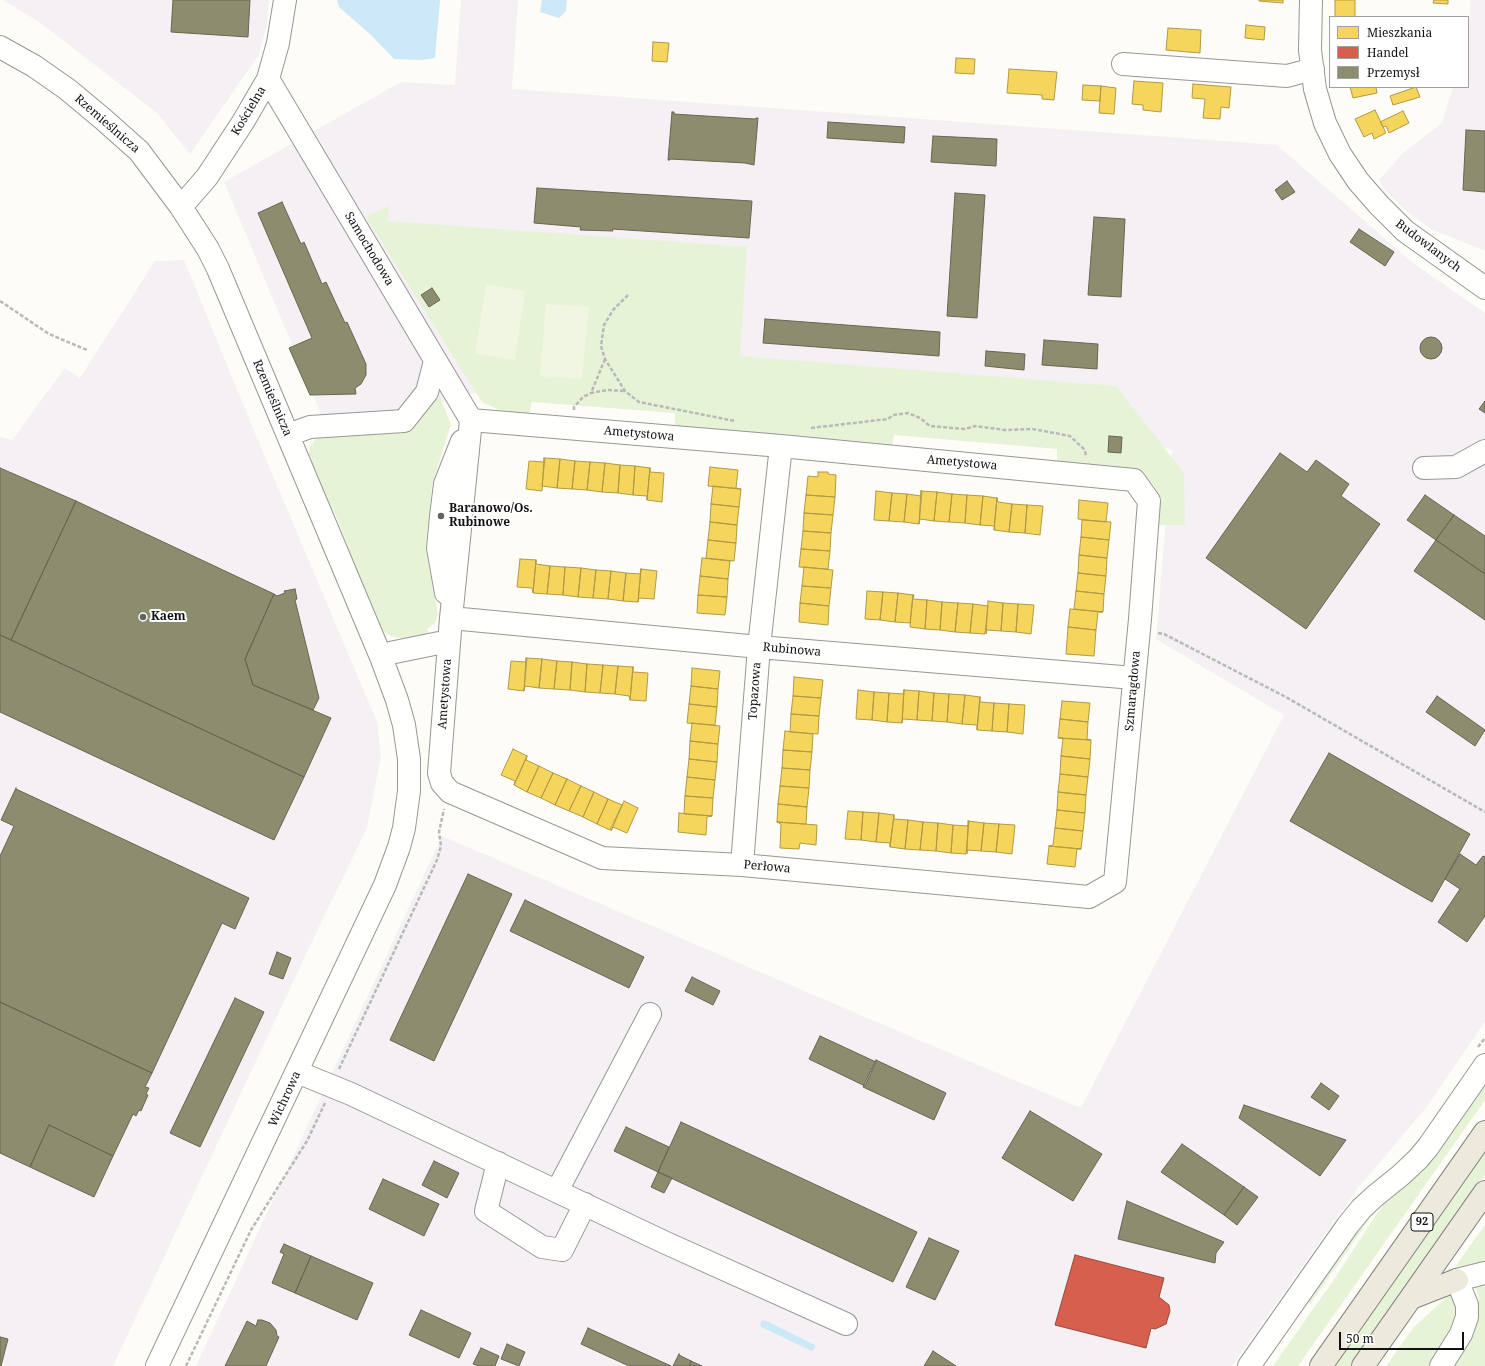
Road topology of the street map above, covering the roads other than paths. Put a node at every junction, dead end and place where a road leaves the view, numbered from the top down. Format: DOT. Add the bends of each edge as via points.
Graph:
graph roads {
  1 [pos="286,0"];
  2 [pos="1311,0"];
  3 [pos="0,47"];
  4 [pos="1123,64"];
  5 [pos="1312,69"];
  6 [pos="268,79"];
  7 [pos="181,207"];
  8 [pos="1485,288"];
  9 [pos="435,361"];
  10 [pos="471,420"];
  11 [pos="288,435"];
  12 [pos="781,446"];
  13 [pos="1485,451"];
  14 [pos="1424,468"];
  15 [pos="1149,501"];
  16 [pos="451,618"];
  17 [pos="449,643"];
  18 [pos="759,647"];
  19 [pos="381,657"];
  20 [pos="1134,678"];
  21 [pos="450,792"];
  22 [pos="404,828"];
  23 [pos="742,864"];
  24 [pos="1115,882"];
  25 [pos="650,1014"];
  26 [pos="1485,1065"];
  27 [pos="297,1072"];
  28 [pos="1485,1132"];
  29 [pos="498,1163"];
  30 [pos="557,1191"];
  31 [pos="1485,1192"];
  32 [pos="586,1204"];
  33 [pos="1485,1272"];
  34 [pos="1457,1280"];
  35 [pos="1411,1298"];
  36 [pos="846,1324"];
  37 [pos="158,1366"];
  38 [pos="1249,1366"];
  39 [pos="1320,1366"];
  40 [pos="1363,1366"];
  41 [pos="1441,1366"];
  1 -- 6 [label="street, Kościelna"];
  2 -- 5 [label="street, Budowlanych"];
  3 -- 7 [label="street, Rzemieślnicza" via="67,89 103,119 139,151"];
  4 -- 5 [label="street" via="1287,76"];
  5 -- 8 [label="street, Budowlanych" via="1325,123 1340,154 1358,181 1405,231"];
  6 -- 7 [label="street, Kościelna" via="207,177"];
  6 -- 9 [label="street, Samochodowa"];
  7 -- 11 [label="street, Rzemieślnicza" via="218,269"];
  9 -- 10 [label="street, Samochodowa"];
  9 -- 11 [label="street" via="427,392 404,421 310,427"];
  10 -- 12 [label="street, Ametystowa"];
  10 -- 16 [label="street, Ametystowa"];
  11 -- 19 [label="street, Rzemieślnicza"];
  12 -- 15 [label="street, Ametystowa" via="1134,480"];
  12 -- 18 [label="street, Topazowa"];
  13 -- 14 [label="street" via="1456,467"];
  15 -- 20 [label="street, Szmaragdowa"];
  16 -- 17 [label="street, Ametystowa"];
  16 -- 18 [label="street, Rubinowa"];
  17 -- 19 [label="street" via="390,653"];
  17 -- 21 [label="street, Ametystowa" via="439,773 442,783"];
  18 -- 20 [label="street, Rubinowa"];
  18 -- 23 [label="street, Topazowa"];
  19 -- 22 [label="street, Rzemieślnicza" via="404,725 409,759 409,791"];
  20 -- 24 [label="street, Szmaragdowa"];
  21 -- 23 [label="street, Perłowa" via="602,858"];
  22 -- 27 [label="street, Wichrowa" via="385,886"];
  23 -- 24 [label="street, Perłowa" via="1089,896"];
  25 -- 30 [label="street"];
  26 -- 38 [label="street" via="1418,1159 1361,1209 1348,1225"];
  27 -- 29 [label="street"];
  27 -- 37 [label="street, Wichrowa"];
  28 -- 39 [label="main road, 92"];
  29 -- 30 [label="street"];
  29 -- 32 [label="street" via="486,1211 542,1247 562,1250"];
  30 -- 32 [label="street"];
  31 -- 35 [label="main road"];
  32 -- 36 [label="street"];
  33 -- 34 [label="street"];
  34 -- 35 [label="main road"];
  34 -- 41 [label="street" via="1467,1305 1467,1317 1462,1334"];
  35 -- 40 [label="main road"];
}
